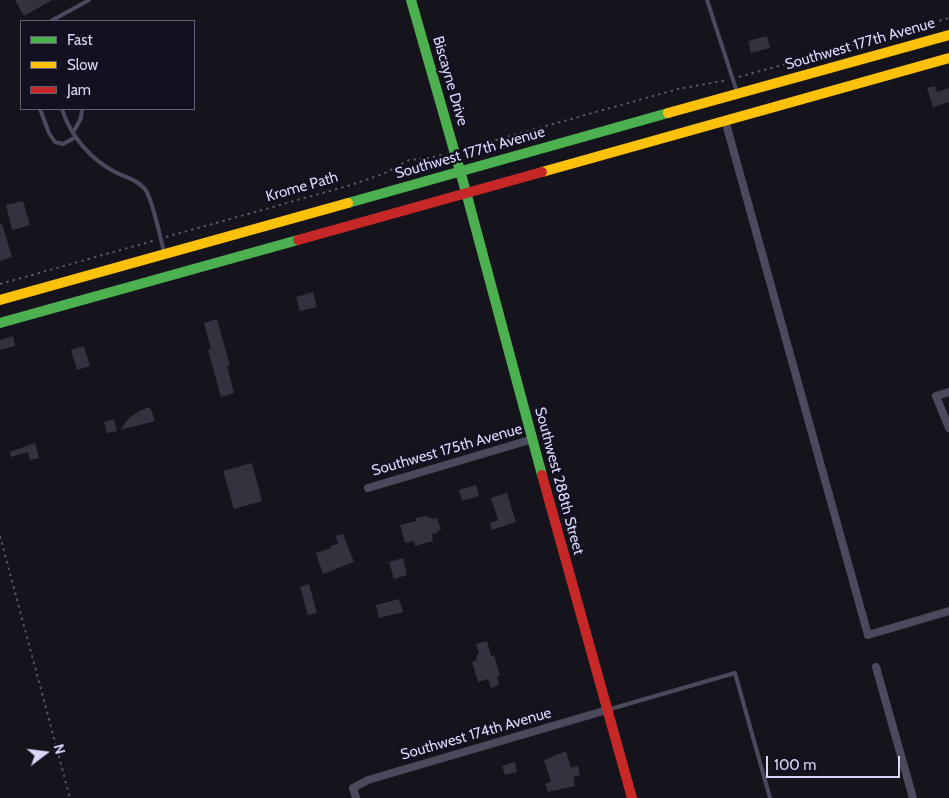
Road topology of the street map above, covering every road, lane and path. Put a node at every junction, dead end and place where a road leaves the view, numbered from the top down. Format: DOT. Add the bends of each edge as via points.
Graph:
graph roads {
  1 [pos="89,0"];
  2 [pos="411,0"];
  3 [pos="706,0"];
  4 [pos="949,18"];
  5 [pos="53,20"];
  6 [pos="949,35"];
  7 [pos="949,58"];
  8 [pos="738,77"];
  9 [pos="726,80"];
  10 [pos="737,94"];
  11 [pos="40,110"];
  12 [pos="62,110"];
  13 [pos="82,110"];
  14 [pos="725,120"];
  15 [pos="73,132"];
  16 [pos="76,137"];
  17 [pos="471,147"];
  18 [pos="442,155"];
  19 [pos="459,171"];
  20 [pos="466,192"];
  21 [pos="166,237"];
  22 [pos="155,240"];
  23 [pos="165,254"];
  24 [pos="0,284"];
  25 [pos="0,300"];
  26 [pos="0,323"];
  27 [pos="949,392"];
  28 [pos="949,428"];
  29 [pos="533,439"];
  30 [pos="368,488"];
  31 [pos="0,536"];
  32 [pos="949,611"];
  33 [pos="876,667"];
  34 [pos="607,710"];
  35 [pos="70,798"];
  36 [pos="356,798"];
  37 [pos="632,798"];
  38 [pos="770,798"];
  39 [pos="914,798"];
  1 -- 5 [label="lane"];
  2 -- 19 [label="main road, Biscayne Drive"];
  3 -- 10 [label="lane"];
  4 -- 8 [label="path"];
  6 -- 10 [label="main road, Southwest 177th Avenue"];
  7 -- 14 [label="main road"];
  9 -- 17 [label="path" via="678,89"];
  10 -- 19 [label="main road, Southwest 177th Avenue"];
  11 -- 16 [label="lane" via="55,142 63,144"];
  12 -- 15 [label="lane"];
  13 -- 15 [label="lane"];
  14 -- 20 [label="main road"];
  14 -- 32 [label="street" via="868,635"];
  15 -- 16 [label="lane"];
  16 -- 23 [label="lane" via="102,164 144,188"];
  18 -- 21 [label="path, Krome Path" via="409,160 352,185"];
  19 -- 20 [label="main road, Southwest 288th Street"];
  19 -- 23 [label="main road, Southwest 177th Avenue"];
  20 -- 26 [label="main road"];
  20 -- 29 [label="main road, Southwest 288th Street"];
  22 -- 24 [label="path"];
  23 -- 25 [label="main road, Southwest 177th Avenue"];
  27 -- 28 [label="street" via="936,396"];
  29 -- 30 [label="street, Southwest 175th Avenue"];
  29 -- 34 [label="main road, Southwest 288th Street"];
  31 -- 35 [label="path"];
  33 -- 39 [label="street"];
  34 -- 36 [label="street, Southwest 174th Avenue" via="368,780 353,788"];
  34 -- 37 [label="main road, Southwest 288th Street"];
  34 -- 38 [label="lane" via="735,673"];
}
